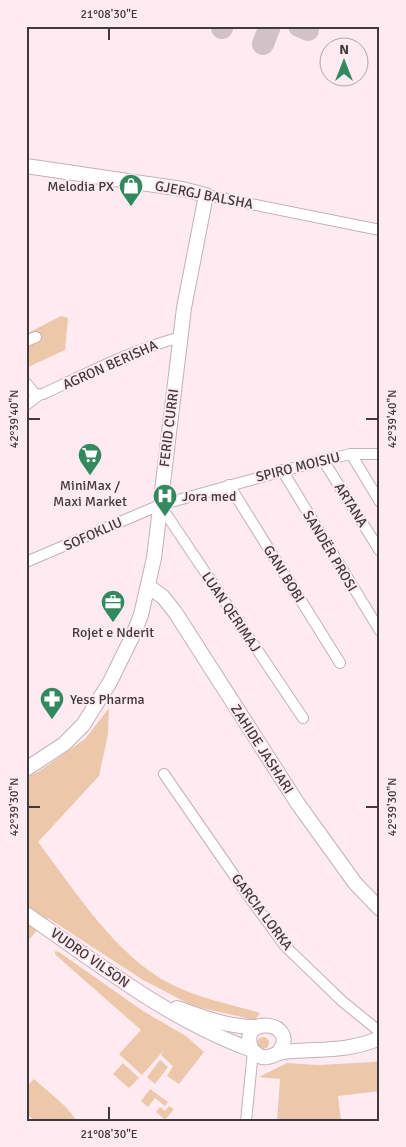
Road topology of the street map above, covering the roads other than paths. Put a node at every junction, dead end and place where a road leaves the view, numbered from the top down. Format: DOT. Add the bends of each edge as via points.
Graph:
graph roads {
  1 [pos="26,166"];
  2 [pos="206,195"];
  3 [pos="380,230"];
  4 [pos="181,336"];
  5 [pos="26,383"];
  6 [pos="39,395"];
  7 [pos="26,405"];
  8 [pos="351,454"];
  9 [pos="380,454"];
  10 [pos="323,460"];
  11 [pos="282,470"];
  12 [pos="229,486"];
  13 [pos="380,502"];
  14 [pos="160,505"];
  15 [pos="380,551"];
  16 [pos="26,562"];
  17 [pos="148,586"];
  18 [pos="380,631"];
  19 [pos="340,663"];
  20 [pos="302,718"];
  21 [pos="26,769"];
  22 [pos="164,774"];
  23 [pos="380,910"];
  24 [pos="26,914"];
  25 [pos="155,1001"];
  26 [pos="258,1027"];
  27 [pos="380,1032"];
  28 [pos="282,1035"];
  29 [pos="380,1038"];
  30 [pos="327,1050"];
  31 [pos="253,1051"];
  32 [pos="273,1055"];
  33 [pos="251,1072"];
  34 [pos="246,1121"];
  1 -- 2 [label="street, GJERGJ BALSHA"];
  2 -- 3 [label="street, GJERGJ BALSHA"];
  2 -- 4 [label="street, FERID CURRI"];
  4 -- 6 [label="street, AGRON BERISHA" via="144,347"];
  4 -- 14 [label="street, FERID CURRI"];
  5 -- 6 [label="street" via="32,392"];
  6 -- 7 [label="street, AGRON BERISHA"];
  8 -- 9 [label="street, SPIRO MOISIU"];
  8 -- 10 [label="street, SPIRO MOISIU"];
  8 -- 13 [label="street"];
  10 -- 11 [label="street, SPIRO MOISIU"];
  10 -- 15 [label="street, ARTANA"];
  11 -- 12 [label="street, SPIRO MOISIU"];
  11 -- 18 [label="street, SANDËR PROSI"];
  12 -- 14 [label="street, SPIRO MOISIU"];
  12 -- 19 [label="street, GANI BOBI"];
  14 -- 16 [label="street, SOFOKLIU"];
  14 -- 17 [label="street, FERID CURRI"];
  14 -- 20 [label="street, LUAN QERIMAJ"];
  17 -- 21 [label="street, FERID CURRI" via="133,635 90,715 64,744"];
  17 -- 23 [label="street, ZAHIDE JASHARI" via="175,612 298,804 355,883"];
  22 -- 27 [label="street, GARCIA LORKA" via="285,946 342,1001"];
  24 -- 25 [label="street, VUDRO VILSON"];
  25 -- 26 [label="street, VUDRO VILSON" via="228,1024"];
  25 -- 31 [label="street, VUDRO VILSON" via="211,1034"];
  26 -- 28 [label="street" via="274,1026"];
  26 -- 31 [label="street" via="251,1035"];
  28 -- 30 [label="street" via="301,1044"];
  28 -- 32 [label="street" via="282,1045"];
  29 -- 30 [label="street" via="353,1048"];
  30 -- 32 [label="street"];
  31 -- 32 [label="street" via="260,1057"];
  31 -- 33 [label="street"];
  32 -- 33 [label="street"];
  33 -- 34 [label="street"];
}
